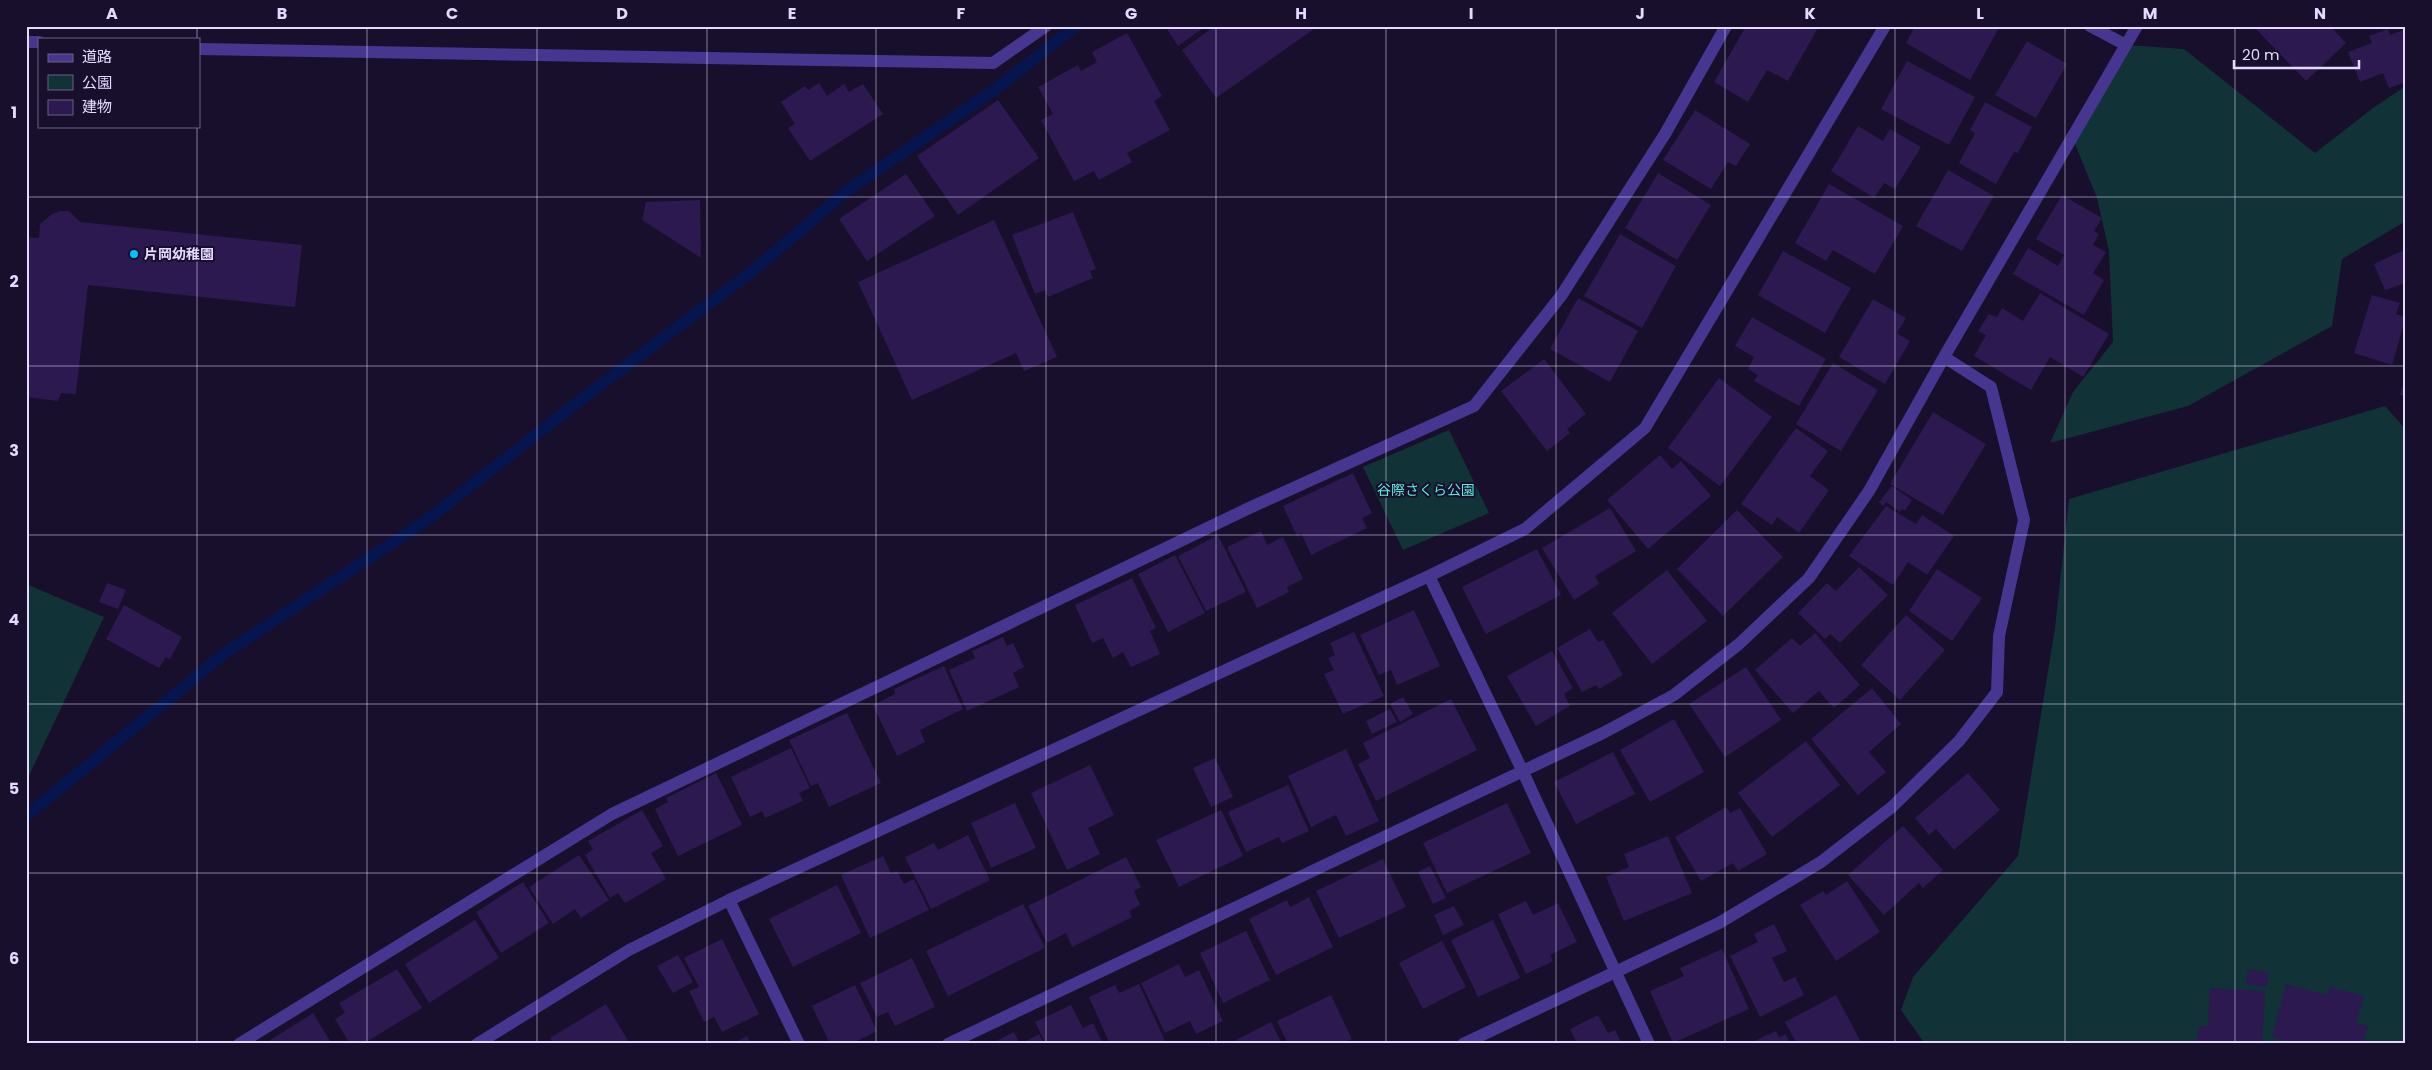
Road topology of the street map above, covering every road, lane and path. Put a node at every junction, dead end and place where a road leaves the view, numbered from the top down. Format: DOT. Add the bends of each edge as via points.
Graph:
graph roads {
  1 [pos="1046,26"];
  2 [pos="1726,26"];
  3 [pos="1886,26"];
  4 [pos="2090,26"];
  5 [pos="2137,26"];
  6 [pos="2126,45"];
  7 [pos="200,50"];
  8 [pos="1944,356"];
  9 [pos="1429,576"];
  10 [pos="1524,772"];
  11 [pos="729,900"];
  12 [pos="1616,971"];
  13 [pos="239,1044"];
  14 [pos="476,1044"];
  15 [pos="799,1044"];
  16 [pos="948,1044"];
  17 [pos="1463,1044"];
  18 [pos="1649,1044"];
  1 -- 7 [label="street" via="993,63"];
  2 -- 13 [label="street" via="1665,134 1561,296 1474,406 1238,513 612,814"];
  3 -- 9 [label="street" via="1645,428 1525,529"];
  4 -- 6 [label="street"];
  5 -- 6 [label="street"];
  6 -- 8 [label="street"];
  8 -- 10 [label="street" via="1869,491 1809,578 1739,644 1674,695"];
  8 -- 12 [label="street" via="1991,388 2024,520 1999,636 1997,692 1959,741 1892,807 1821,862 1719,923"];
  9 -- 10 [label="street"];
  9 -- 11 [label="street"];
  10 -- 12 [label="street"];
  10 -- 16 [label="street"];
  11 -- 14 [label="street" via="628,950"];
  11 -- 15 [label="street"];
  12 -- 17 [label="street"];
  12 -- 18 [label="street"];
}
